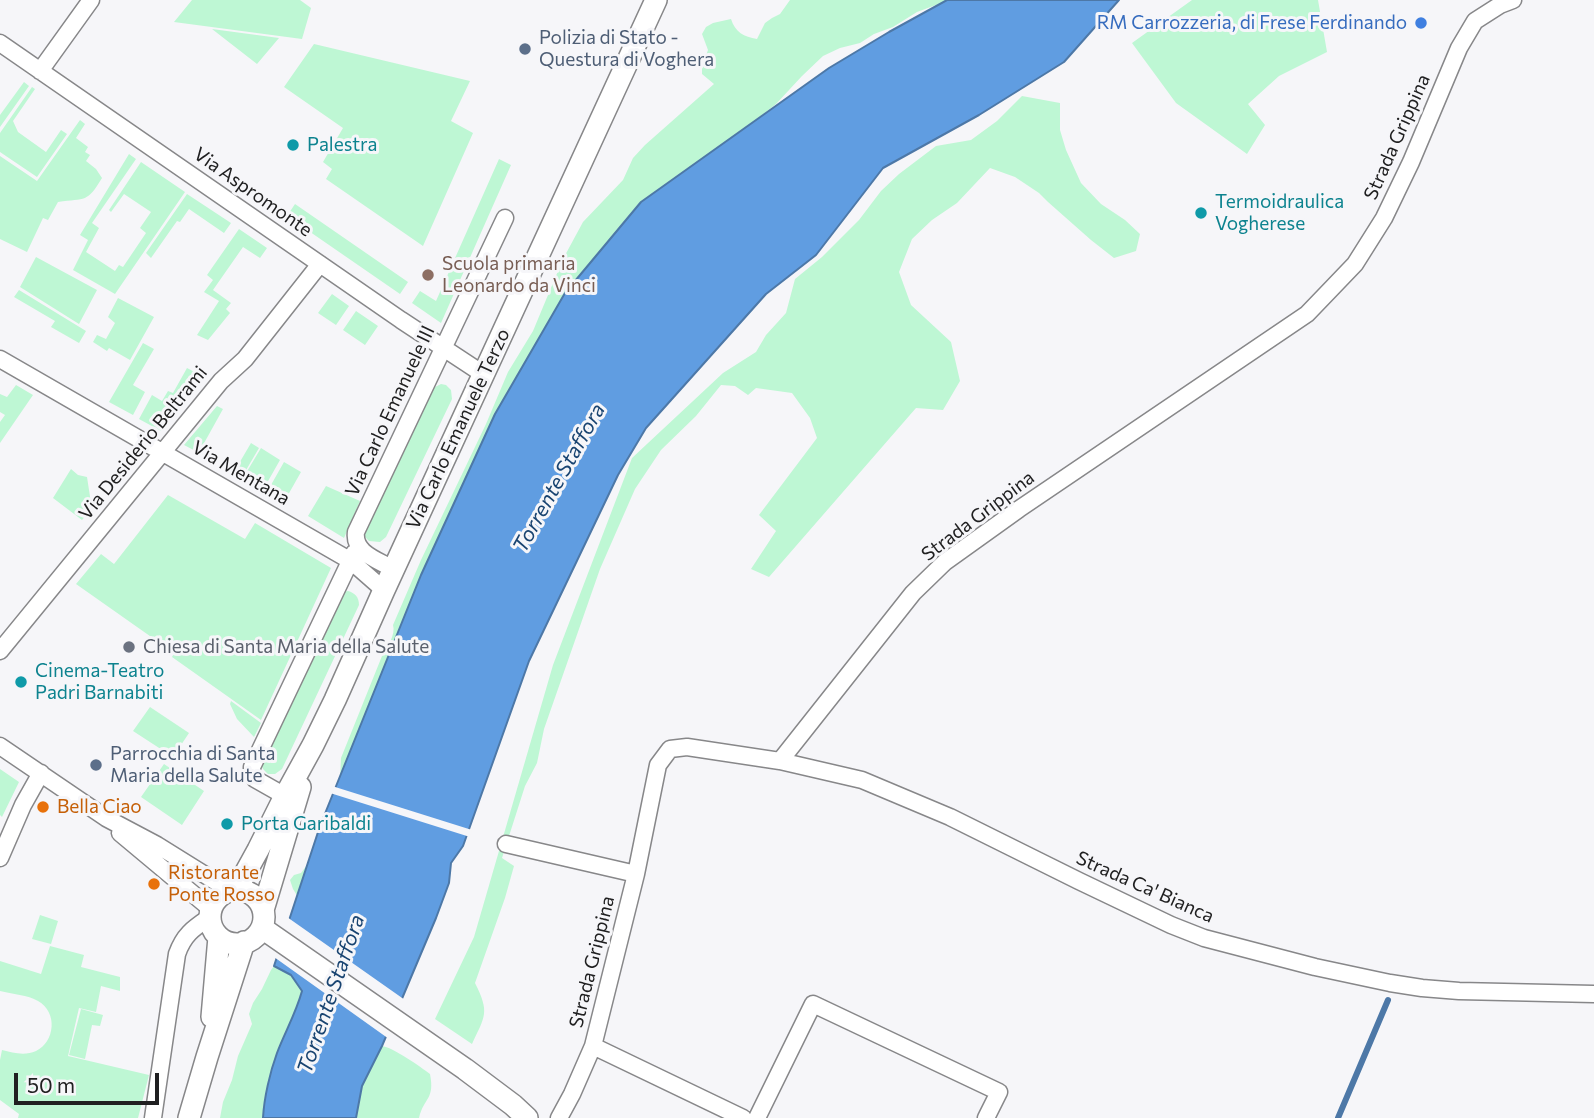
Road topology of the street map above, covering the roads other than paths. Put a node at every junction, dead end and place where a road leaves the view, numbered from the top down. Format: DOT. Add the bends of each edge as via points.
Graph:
graph roads {
  1 [pos="91,0"];
  2 [pos="656,0"];
  3 [pos="1514,0"];
  4 [pos="0,43"];
  5 [pos="40,71"];
  6 [pos="505,218"];
  7 [pos="320,264"];
  8 [pos="443,347"];
  9 [pos="0,359"];
  10 [pos="483,374"];
  11 [pos="163,452"];
  12 [pos="356,544"];
  13 [pos="351,561"];
  14 [pos="393,569"];
  15 [pos="384,590"];
  16 [pos="0,651"];
  17 [pos="313,745"];
  18 [pos="0,746"];
  19 [pos="780,761"];
  20 [pos="41,773"];
  21 [pos="285,796"];
  22 [pos="106,818"];
  23 [pos="506,844"];
  24 [pos="0,858"];
  25 [pos="636,874"];
  26 [pos="229,888"];
  27 [pos="211,913"];
  28 [pos="266,924"];
  29 [pos="219,937"];
  30 [pos="244,943"];
  31 [pos="1594,993"];
  32 [pos="593,1046"];
  33 [pos="207,1057"];
  34 [pos="153,1118"];
  35 [pos="189,1118"];
  36 [pos="527,1118"];
  37 [pos="559,1118"];
  38 [pos="743,1118"];
  39 [pos="757,1118"];
  40 [pos="986,1118"];
  1 -- 5 [label="street"];
  2 -- 10 [label="main road, Via Carlo Emanuele Terzo"];
  3 -- 19 [label="street, Strada Grippina" via="1475,21 1384,218 1355,264 1307,314 945,562 914,593"];
  4 -- 5 [label="street, Via Aspromonte"];
  5 -- 7 [label="street, Via Aspromonte"];
  6 -- 8 [label="street, Via Carlo Emanuele III"];
  7 -- 8 [label="street, Via Aspromonte"];
  7 -- 11 [label="street, Via Desiderio Beltrami"];
  8 -- 10 [label="street, Via Aspromonte"];
  8 -- 12 [label="street, Via Carlo Emanuele III" via="356,532"];
  9 -- 11 [label="street, Via Mentana"];
  10 -- 14 [label="main road, Via Carlo Emanuele Terzo"];
  11 -- 13 [label="street, Via Mentana"];
  11 -- 16 [label="street, Via Desiderio Beltrami"];
  12 -- 13 [label="street, Via Carlo Emanuele III"];
  12 -- 14 [label="street"];
  13 -- 15 [label="street, Via Mentana"];
  13 -- 21 [label="street, Via Carlo Emanuele III" via="252,767 255,779"];
  14 -- 15 [label="main road, Via Carlo Emanuele Terzo"];
  15 -- 17 [label="main road, Via Carlo Emanuele Terzo"];
  17 -- 21 [label="main road, Via Carlo Emanuele Terzo"];
  17 -- 28 [label="main road, Via Carlo Emanuele Terzo"];
  18 -- 20 [label="street"];
  19 -- 25 [label="street, Strada Grippina" via="687,747 670,749 658,765"];
  19 -- 31 [label="street, Strada Ca' Bianca" via="862,780 1205,938 1315,967 1422,988"];
  20 -- 22 [label="street"];
  20 -- 24 [label="street"];
  21 -- 26 [label="main road, Via Carlo Emanuele Terzo" via="247,871"];
  22 -- 26 [label="street"];
  22 -- 27 [label="street"];
  23 -- 25 [label="street"];
  25 -- 32 [label="street, Strada Grippina"];
  26 -- 27 [label="main road"];
  26 -- 28 [label="main road" via="253,895"];
  27 -- 29 [label="main road"];
  27 -- 34 [label="street" via="190,932 177,954"];
  28 -- 30 [label="main road"];
  28 -- 36 [label="main road"];
  29 -- 30 [label="main road"];
  29 -- 33 [label="main road"];
  30 -- 33 [label="main road"];
  32 -- 37 [label="street, Strada Grippina"];
  32 -- 38 [label="street"];
  33 -- 35 [label="main road"];
  39 -- 40 [label="street" via="813,1004 999,1092"];
}
